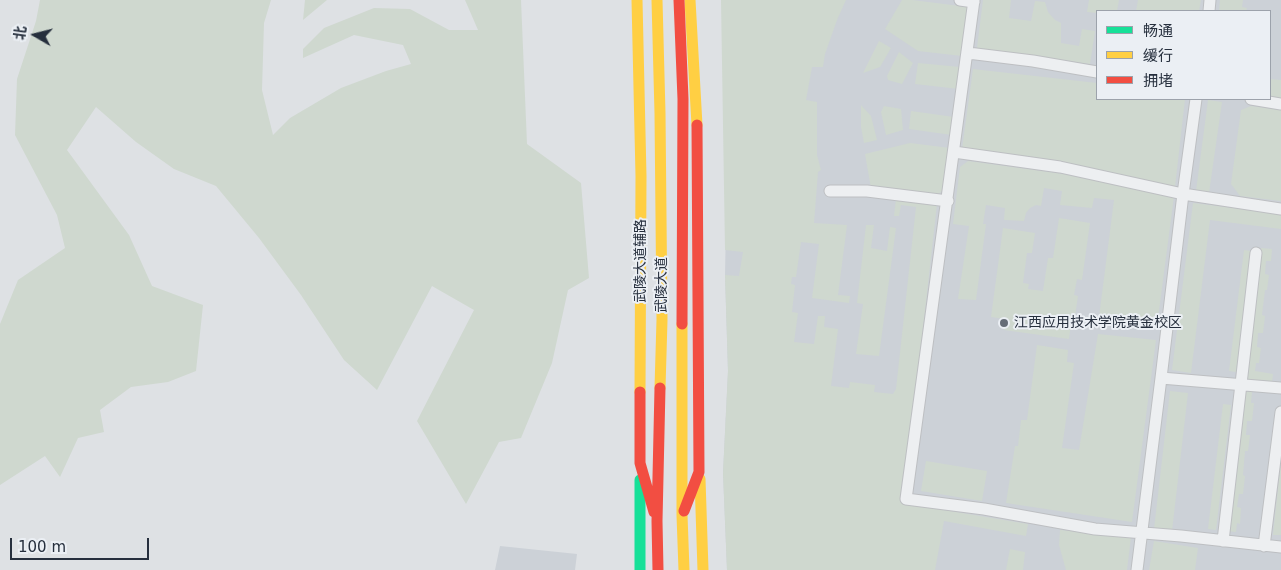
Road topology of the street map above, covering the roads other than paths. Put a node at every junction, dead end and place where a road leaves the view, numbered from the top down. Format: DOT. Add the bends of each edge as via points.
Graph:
graph roads {
  1 [pos="637,0"];
  2 [pos="657,0"];
  3 [pos="679,0"];
  4 [pos="690,0"];
  5 [pos="960,0"];
  6 [pos="974,1"];
  7 [pos="968,53"];
  8 [pos="1096,72"];
  9 [pos="683,99"];
  10 [pos="1196,100"];
  11 [pos="1256,100"];
  12 [pos="1281,104"];
  13 [pos="660,113"];
  14 [pos="698,141"];
  15 [pos="954,152"];
  16 [pos="641,176"];
  17 [pos="830,191"];
  18 [pos="1183,194"];
  19 [pos="948,201"];
  20 [pos="1281,209"];
  21 [pos="1256,253"];
  22 [pos="1161,378"];
  23 [pos="1240,385"];
  24 [pos="1281,388"];
  25 [pos="1281,412"];
  26 [pos="640,464"];
  27 [pos="699,472"];
  28 [pos="682,515"];
  29 [pos="657,521"];
  30 [pos="1141,533"];
  31 [pos="1223,541"];
  32 [pos="1264,546"];
  33 [pos="1281,547"];
  34 [pos="640,570"];
  35 [pos="658,570"];
  36 [pos="684,570"];
  37 [pos="703,570"];
  38 [pos="1137,570"];
  1 -- 16 [label="street, 武陵大道辅路"];
  2 -- 13 [label="street, 武陵大道"];
  3 -- 9 [label="street, 武陵大道"];
  4 -- 14 [label="street"];
  5 -- 6 [label="street"];
  6 -- 7 [label="street"];
  7 -- 8 [label="street"];
  7 -- 15 [label="street"];
  9 -- 14 [label="street"];
  9 -- 28 [label="street, 武陵大道"];
  10 -- 18 [label="street"];
  11 -- 12 [label="street"];
  13 -- 16 [label="street"];
  13 -- 29 [label="street, 武陵大道" via="662,320"];
  14 -- 27 [label="street"];
  15 -- 18 [label="street" via="1060,167"];
  15 -- 19 [label="street"];
  16 -- 26 [label="street, 武陵大道辅路"];
  17 -- 19 [label="street" via="867,191"];
  18 -- 20 [label="street"];
  18 -- 22 [label="street"];
  19 -- 30 [label="street" via="906,500"];
  21 -- 23 [label="street"];
  22 -- 23 [label="street"];
  22 -- 30 [label="street"];
  23 -- 24 [label="street"];
  23 -- 31 [label="street"];
  25 -- 32 [label="street"];
  26 -- 29 [label="street, 武陵大道辅路"];
  26 -- 34 [label="street"];
  27 -- 28 [label="street"];
  27 -- 37 [label="street"];
  28 -- 36 [label="street, 武陵大道"];
  29 -- 35 [label="street, 武陵大道"];
  30 -- 31 [label="street"];
  30 -- 38 [label="street"];
  31 -- 32 [label="street"];
  32 -- 33 [label="street"];
}
